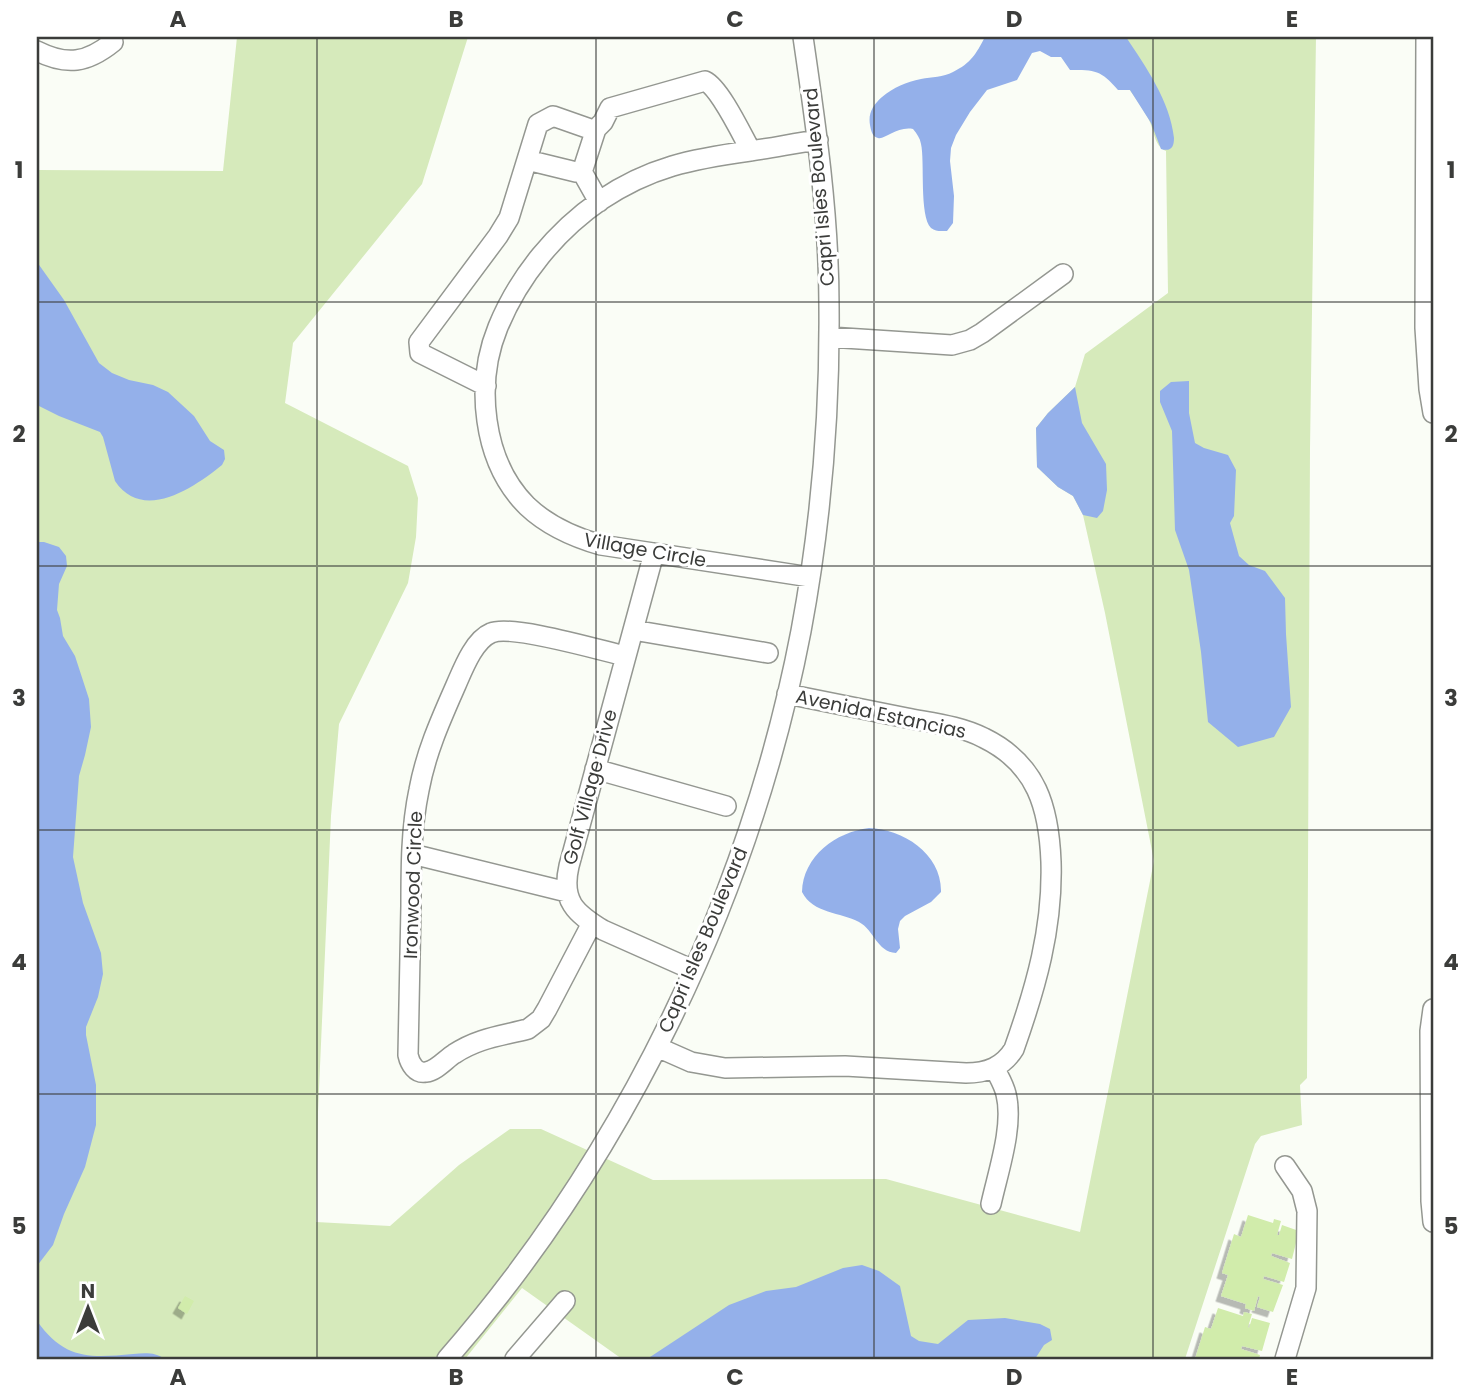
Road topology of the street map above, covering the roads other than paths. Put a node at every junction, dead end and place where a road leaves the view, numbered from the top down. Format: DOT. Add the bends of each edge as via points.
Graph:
graph roads {
  1 [pos="803,37"];
  2 [pos="1426,37"];
  3 [pos="113,42"];
  4 [pos="37,51"];
  5 [pos="596,129"];
  6 [pos="818,139"];
  7 [pos="751,151"];
  8 [pos="527,160"];
  9 [pos="580,170"];
  10 [pos="599,202"];
  11 [pos="1063,274"];
  12 [pos="829,337"];
  13 [pos="486,386"];
  14 [pos="1433,413"];
  15 [pos="654,553"];
  16 [pos="810,577"];
  17 [pos="633,630"];
  18 [pos="768,653"];
  19 [pos="625,656"];
  20 [pos="787,694"];
  21 [pos="595,769"];
  22 [pos="726,806"];
  23 [pos="412,854"];
  24 [pos="567,892"];
  25 [pos="592,923"];
  26 [pos="693,970"];
  27 [pos="1433,1009"];
  28 [pos="657,1047"];
  29 [pos="995,1069"];
  30 [pos="1285,1166"];
  31 [pos="991,1204"];
  32 [pos="1433,1222"];
  33 [pos="565,1301"];
  34 [pos="447,1359"];
  35 [pos="514,1359"];
  36 [pos="1285,1359"];
  1 -- 6 [label="street, Capri Isles Boulevard"];
  2 -- 14 [label="street" via="1425,328"];
  3 -- 4 [label="street" via="83,60 60,60"];
  5 -- 7 [label="street" via="610,108 705,81 718,93"];
  5 -- 8 [label="street" via="553,116 538,124"];
  5 -- 9 [label="street"];
  6 -- 7 [label="street, Village Circle"];
  6 -- 12 [label="street, Capri Isles Boulevard"];
  7 -- 10 [label="street, Village Circle" via="675,164"];
  8 -- 9 [label="street" via="566,171"];
  8 -- 13 [label="street" via="509,218 419,342 420,352"];
  9 -- 10 [label="street"];
  10 -- 13 [label="street, Village Circle" via="564,230 520,285 498,327"];
  11 -- 12 [label="street" via="982,333 952,345"];
  12 -- 16 [label="street, Capri Isles Boulevard" via="826,428"];
  13 -- 15 [label="street, Village Circle" via="486,413 495,452 526,505 571,535"];
  15 -- 16 [label="street, Village Circle"];
  15 -- 17 [label="street"];
  16 -- 20 [label="street, Capri Isles Boulevard"];
  17 -- 18 [label="street"];
  17 -- 19 [label="street"];
  19 -- 21 [label="street, Golf Village Drive"];
  19 -- 23 [label="street, Ironwood Circle" via="510,630 482,638 430,745 416,801"];
  20 -- 26 [label="street, Capri Isles Boulevard" via="739,859"];
  20 -- 29 [label="street, Avenida Estancias" via="973,733 1009,754 1035,785 1050,843 1049,919 1014,1049"];
  21 -- 22 [label="street"];
  21 -- 24 [label="street, Golf Village Drive" via="569,866"];
  23 -- 24 [label="street"];
  23 -- 25 [label="street, Ironwood Circle" via="408,1055 419,1072 433,1070 473,1042 534,1026"];
  24 -- 25 [label="street, Golf Village Drive" via="577,911"];
  25 -- 26 [label="street, Golf Village Drive"];
  26 -- 28 [label="street, Capri Isles Boulevard"];
  27 -- 32 [label="street"];
  28 -- 29 [label="street" via="691,1062 725,1068 845,1066 966,1073"];
  28 -- 34 [label="street, Capri Isles Boulevard" via="554,1220 510,1283"];
  29 -- 31 [label="street" via="1009,1105 1009,1125"];
  30 -- 36 [label="street" via="1302,1191 1307,1211 1306,1288"];
  33 -- 35 [label="street"];
}
